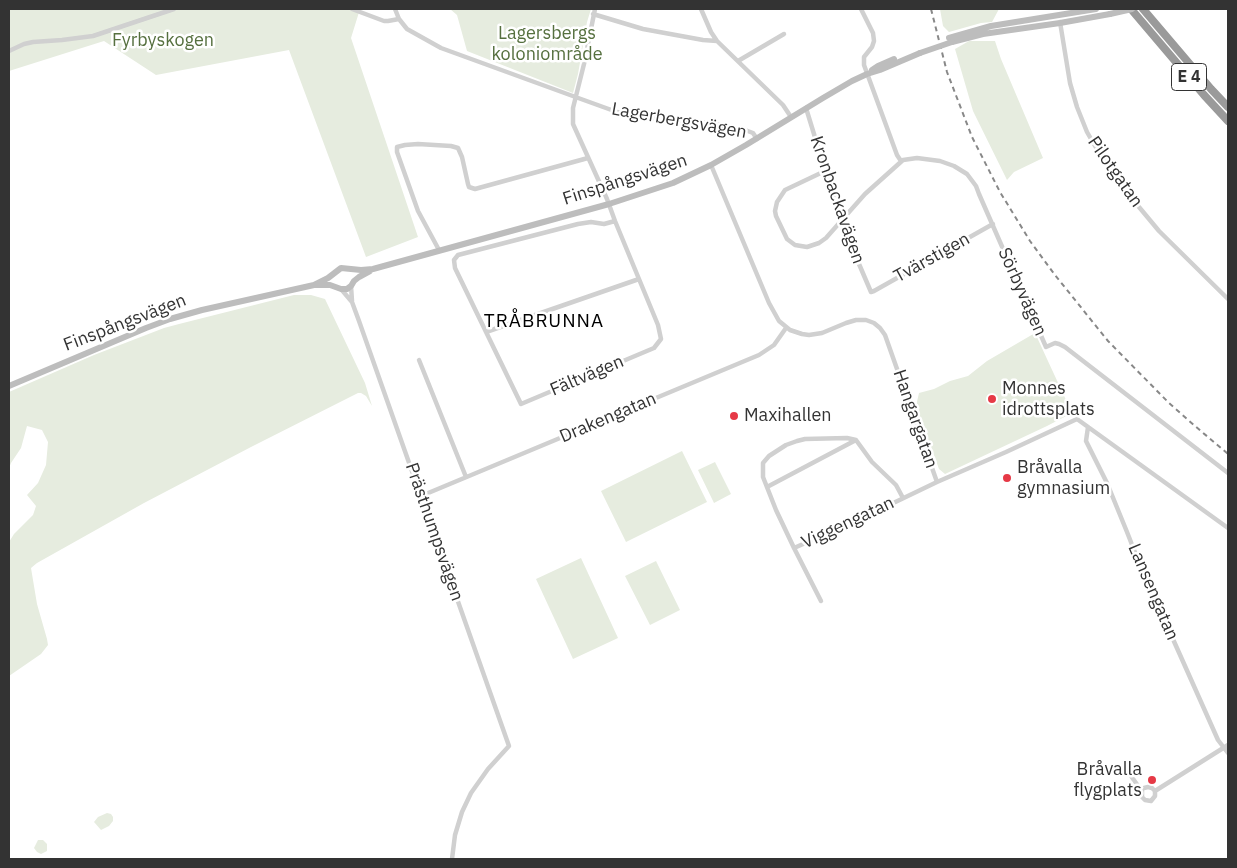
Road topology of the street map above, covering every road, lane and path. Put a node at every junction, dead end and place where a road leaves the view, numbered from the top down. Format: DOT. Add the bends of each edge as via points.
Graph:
graph roads {
  1 [pos="174,9"];
  2 [pos="352,9"];
  3 [pos="395,9"];
  4 [pos="701,9"];
  5 [pos="861,9"];
  6 [pos="1096,9"];
  7 [pos="1131,9"];
  8 [pos="1143,9"];
  9 [pos="594,11"];
  10 [pos="1059,15"];
  11 [pos="399,19"];
  12 [pos="1060,23"];
  13 [pos="784,34"];
  14 [pos="950,40"];
  15 [pos="717,41"];
  16 [pos="9,51"];
  17 [pos="738,61"];
  18 [pos="867,74"];
  19 [pos="576,98"];
  20 [pos="1228,107"];
  21 [pos="806,108"];
  22 [pos="791,118"];
  23 [pos="1228,121"];
  24 [pos="757,139"];
  25 [pos="588,158"];
  26 [pos="901,161"];
  27 [pos="712,165"];
  28 [pos="825,171"];
  29 [pos="609,204"];
  30 [pos="615,222"];
  31 [pos="841,222"];
  32 [pos="993,224"];
  33 [pos="439,250"];
  34 [pos="349,269"];
  35 [pos="373,269"];
  36 [pos="334,273"];
  37 [pos="639,279"];
  38 [pos="353,283"];
  39 [pos="314,285"];
  40 [pos="339,288"];
  41 [pos="870,292"];
  42 [pos="1228,299"];
  43 [pos="352,302"];
  44 [pos="786,328"];
  45 [pos="486,332"];
  46 [pos="419,360"];
  47 [pos="9,386"];
  48 [pos="1088,427"];
  49 [pos="856,440"];
  50 [pos="1228,473"];
  51 [pos="466,477"];
  52 [pos="936,482"];
  53 [pos="767,486"];
  54 [pos="421,496"];
  55 [pos="903,498"];
  56 [pos="1228,528"];
  57 [pos="794,548"];
  58 [pos="821,601"];
  59 [pos="1226,746"];
  60 [pos="1228,753"];
  61 [pos="1113,772"];
  62 [pos="1142,789"];
  63 [pos="1155,790"];
  64 [pos="452,859"];
  1 -- 16 [label="street" via="94,36 33,42"];
  2 -- 11 [label="street" via="384,21"];
  3 -- 11 [label="street"];
  4 -- 15 [label="street"];
  5 -- 18 [label="street" via="874,37 864,59"];
  6 -- 10 [label="main road, Finspångsvägen"];
  7 -- 12 [label="main road, Finspångsvägen, bridge"];
  7 -- 23 [label="highway, E 4"];
  8 -- 20 [label="highway, E 4"];
  9 -- 15 [label="street" via="643,29"];
  9 -- 19 [label="street"];
  10 -- 12 [label="street, Pilotgatan"];
  10 -- 14 [label="main road, Finspångsvägen" via="991,26"];
  11 -- 19 [label="street, Lagerbergsvägen" via="412,33 442,48"];
  12 -- 14 [label="main road, Finspångsvägen"];
  12 -- 42 [label="street, Pilotgatan" via="1070,83 1087,132 1102,158 1160,231"];
  13 -- 17 [label="street"];
  14 -- 18 [label="main road, Finspångsvägen, bridge"];
  15 -- 17 [label="street"];
  17 -- 22 [label="street" via="783,105"];
  18 -- 21 [label="main road, Finspångsvägen"];
  18 -- 26 [label="street"];
  19 -- 24 [label="street, Lagerbergsvägen" via="638,116 745,130"];
  19 -- 25 [label="street" via="573,124"];
  21 -- 22 [label="main road, Finspångsvägen"];
  21 -- 28 [label="street, Kronbackavägen"];
  22 -- 24 [label="main road, Finspångsvägen"];
  24 -- 27 [label="main road, Finspångsvägen"];
  25 -- 29 [label="street"];
  25 -- 33 [label="street" via="475,189 468,184 458,148 418,144 397,147 418,211"];
  26 -- 31 [label="street" via="865,194"];
  26 -- 32 [label="street, Sörbyvägen" via="910,158 934,160 961,169 976,186"];
  27 -- 29 [label="main road, Finspångsvägen" via="673,183"];
  27 -- 44 [label="street" via="772,310"];
  28 -- 31 [label="street, Kronbackavägen"];
  28 -- 31 [label="street" via="785,190 777,202 776,216 790,243 807,248 826,238"];
  29 -- 30 [label="street"];
  29 -- 33 [label="main road, Finspångsvägen"];
  30 -- 37 [label="street"];
  30 -- 45 [label="street" via="578,224 458,255 454,260 456,268"];
  31 -- 41 [label="street, Kronbackavägen"];
  32 -- 41 [label="street, Tvärstigen"];
  32 -- 50 [label="street, Sörbyvägen" via="1046,347 1055,343 1065,347"];
  33 -- 35 [label="main road, Finspångsvägen"];
  34 -- 35 [label="main road, Finspångsvägen"];
  34 -- 36 [label="main road, Finspångsvägen" via="341,268"];
  34 -- 38 [label="main road" via="354,276"];
  35 -- 38 [label="main road, Finspångsvägen"];
  36 -- 39 [label="main road, Finspångsvägen"];
  36 -- 40 [label="main road" via="333,279"];
  37 -- 45 [label="street"];
  37 -- 45 [label="street, Fältvägen" via="658,325 661,339 654,348 521,404"];
  38 -- 40 [label="main road, Finspångsvägen" via="347,289"];
  38 -- 43 [label="street, Prästhumpsvägen"];
  39 -- 40 [label="main road, Finspångsvägen"];
  39 -- 47 [label="main road, Finspångsvägen" via="170,319"];
  40 -- 43 [label="street, Prästhumpsvägen"];
  43 -- 54 [label="street, Prästhumpsvägen"];
  44 -- 51 [label="street, Drakengatan" via="774,345 759,355"];
  44 -- 52 [label="street, Hangargatan" via="815,335 856,320 866,320 880,328 888,342"];
  46 -- 51 [label="street"];
  48 -- 52 [label="street, Hangargatan" via="1077,418"];
  48 -- 56 [label="street, Hangargatan"];
  48 -- 59 [label="street, Lansengatan" via="1086,440 1151,593 1218,740"];
  49 -- 53 [label="street"];
  49 -- 53 [label="street" via="805,439 786,445 763,463"];
  49 -- 55 [label="street, Viggengatan" via="872,462 896,485"];
  51 -- 54 [label="street, Drakengatan"];
  52 -- 55 [label="street, Viggengatan"];
  53 -- 57 [label="street"];
  54 -- 64 [label="street, Prästhumpsvägen" via="509,746 471,792 457,827"];
  55 -- 57 [label="street, Viggengatan"];
  57 -- 58 [label="street"];
  59 -- 60 [label="street, Lansengatan"];
  59 -- 63 [label="street"];
  61 -- 62 [label="street" via="1126,769"];
  62 -- 63 [label="street"];
  62 -- 63 [label="street" via="1142,797 1151,801"];
}
